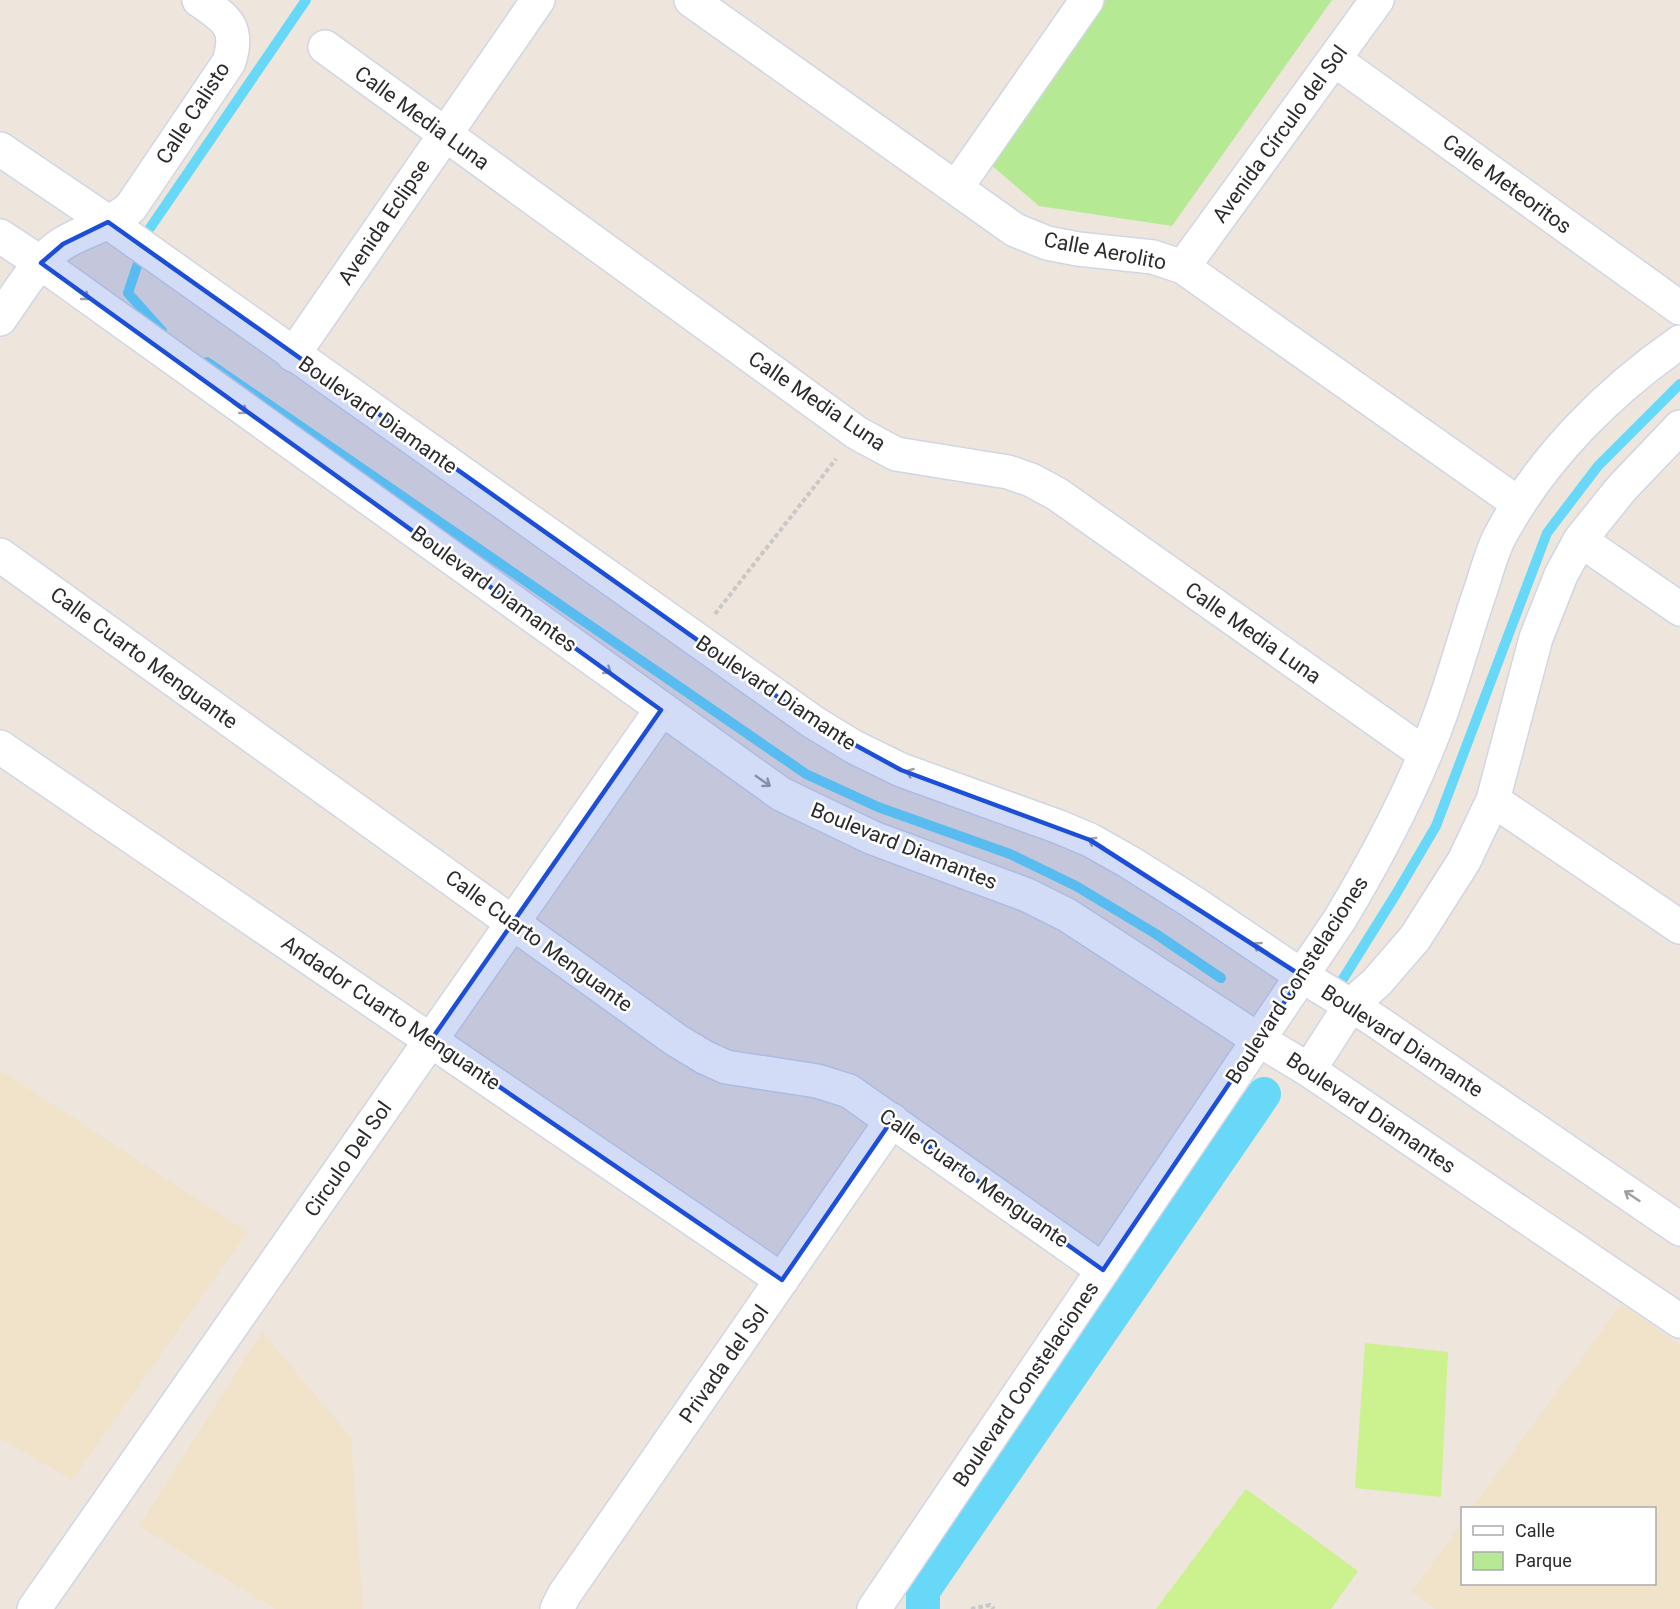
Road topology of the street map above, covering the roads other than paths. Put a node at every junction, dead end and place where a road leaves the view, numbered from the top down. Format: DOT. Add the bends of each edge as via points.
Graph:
graph roads {
  1 [pos="199,0"];
  2 [pos="538,0"];
  3 [pos="691,0"];
  4 [pos="1087,0"];
  5 [pos="1377,0"];
  6 [pos="325,48"];
  7 [pos="1335,60"];
  8 [pos="444,134"];
  9 [pos="0,149"];
  10 [pos="956,188"];
  11 [pos="108,222"];
  12 [pos="0,236"];
  13 [pos="41,263"];
  14 [pos="1183,267"];
  15 [pos="1680,308"];
  16 [pos="0,319"];
  17 [pos="1680,342"];
  18 [pos="293,355"];
  19 [pos="1680,427"];
  20 [pos="1519,504"];
  21 [pos="1580,540"];
  22 [pos="0,555"];
  23 [pos="1680,609"];
  24 [pos="662,710"];
  25 [pos="0,747"];
  26 [pos="1425,754"];
  27 [pos="1492,800"];
  28 [pos="514,922"];
  29 [pos="1680,927"];
  30 [pos="1302,976"];
  31 [pos="1350,1006"];
  32 [pos="431,1040"];
  33 [pos="1258,1040"];
  34 [pos="1309,1070"];
  35 [pos="892,1120"];
  36 [pos="1680,1229"];
  37 [pos="1103,1270"];
  38 [pos="782,1280"];
  39 [pos="1680,1321"];
  40 [pos="34,1609"];
  41 [pos="557,1609"];
  42 [pos="874,1609"];
  1 -- 11 [label="street, Calle Calisto" via="230,24 234,35 229,62 131,207"];
  2 -- 8 [label="street, Avenida Eclipse"];
  3 -- 10 [label="street, Calle Aerolito"];
  4 -- 10 [label="street"];
  5 -- 7 [label="street, Avenida Círculo del Sol"];
  6 -- 8 [label="street, Calle Media Luna"];
  7 -- 14 [label="street, Avenida Círculo del Sol"];
  7 -- 15 [label="street, Calle Meteoritos"];
  8 -- 18 [label="street, Avenida Eclipse"];
  8 -- 26 [label="street, Calle Media Luna" via="856,433 896,454 1008,472 1057,494"];
  9 -- 11 [label="street, Boulevard Diamante"];
  10 -- 14 [label="street, Calle Aerolito" via="1016,230 1047,243 1153,257"];
  11 -- 13 [label="street" via="63,244"];
  11 -- 18 [label="street, Boulevard Diamante"];
  12 -- 13 [label="street, Boulevard Diamantes"];
  13 -- 16 [label="street"];
  13 -- 24 [label="street, Boulevard Diamantes, one-way"];
  14 -- 20 [label="street, Calle Aerolito"];
  17 -- 20 [label="street, Boulevard Constelaciones" via="1592,415"];
  30 -- 18 [label="street, Boulevard Diamante, one-way" via="1191,901 1090,840 901,770 813,722"];
  19 -- 21 [label="street" via="1621,489"];
  20 -- 26 [label="street, Boulevard Constelaciones" via="1500,536"];
  21 -- 23 [label="street"];
  21 -- 27 [label="street" via="1561,575 1536,639"];
  22 -- 28 [label="street, Calle Cuarto Menguante"];
  24 -- 28 [label="street, Circulo Del Sol"];
  24 -- 33 [label="street, Boulevard Diamantes, one-way" via="791,799 873,838 1027,895 1067,915"];
  25 -- 32 [label="street, Andador Cuarto Menguante"];
  26 -- 30 [label="street, Boulevard Constelaciones" via="1370,869"];
  27 -- 29 [label="street"];
  27 -- 31 [label="street" via="1464,861 1415,938"];
  28 -- 32 [label="street, Circulo Del Sol"];
  28 -- 35 [label="street, Calle Cuarto Menguante" via="704,1057 726,1067 817,1081 849,1091"];
  30 -- 31 [label="street, Boulevard Diamante"];
  30 -- 33 [label="street, Boulevard Constelaciones"];
  31 -- 34 [label="street"];
  36 -- 31 [label="street, Boulevard Diamante, one-way"];
  32 -- 38 [label="street, Andador Cuarto Menguante"];
  32 -- 40 [label="street, Circulo Del Sol"];
  33 -- 34 [label="street, Boulevard Diamantes"];
  33 -- 37 [label="street, Boulevard Constelaciones"];
  34 -- 39 [label="street, Boulevard Diamantes"];
  35 -- 37 [label="street, Calle Cuarto Menguante"];
  35 -- 38 [label="street, Privada del Sol"];
  37 -- 42 [label="street, Boulevard Constelaciones"];
  38 -- 41 [label="street, Privada del Sol"];
}
